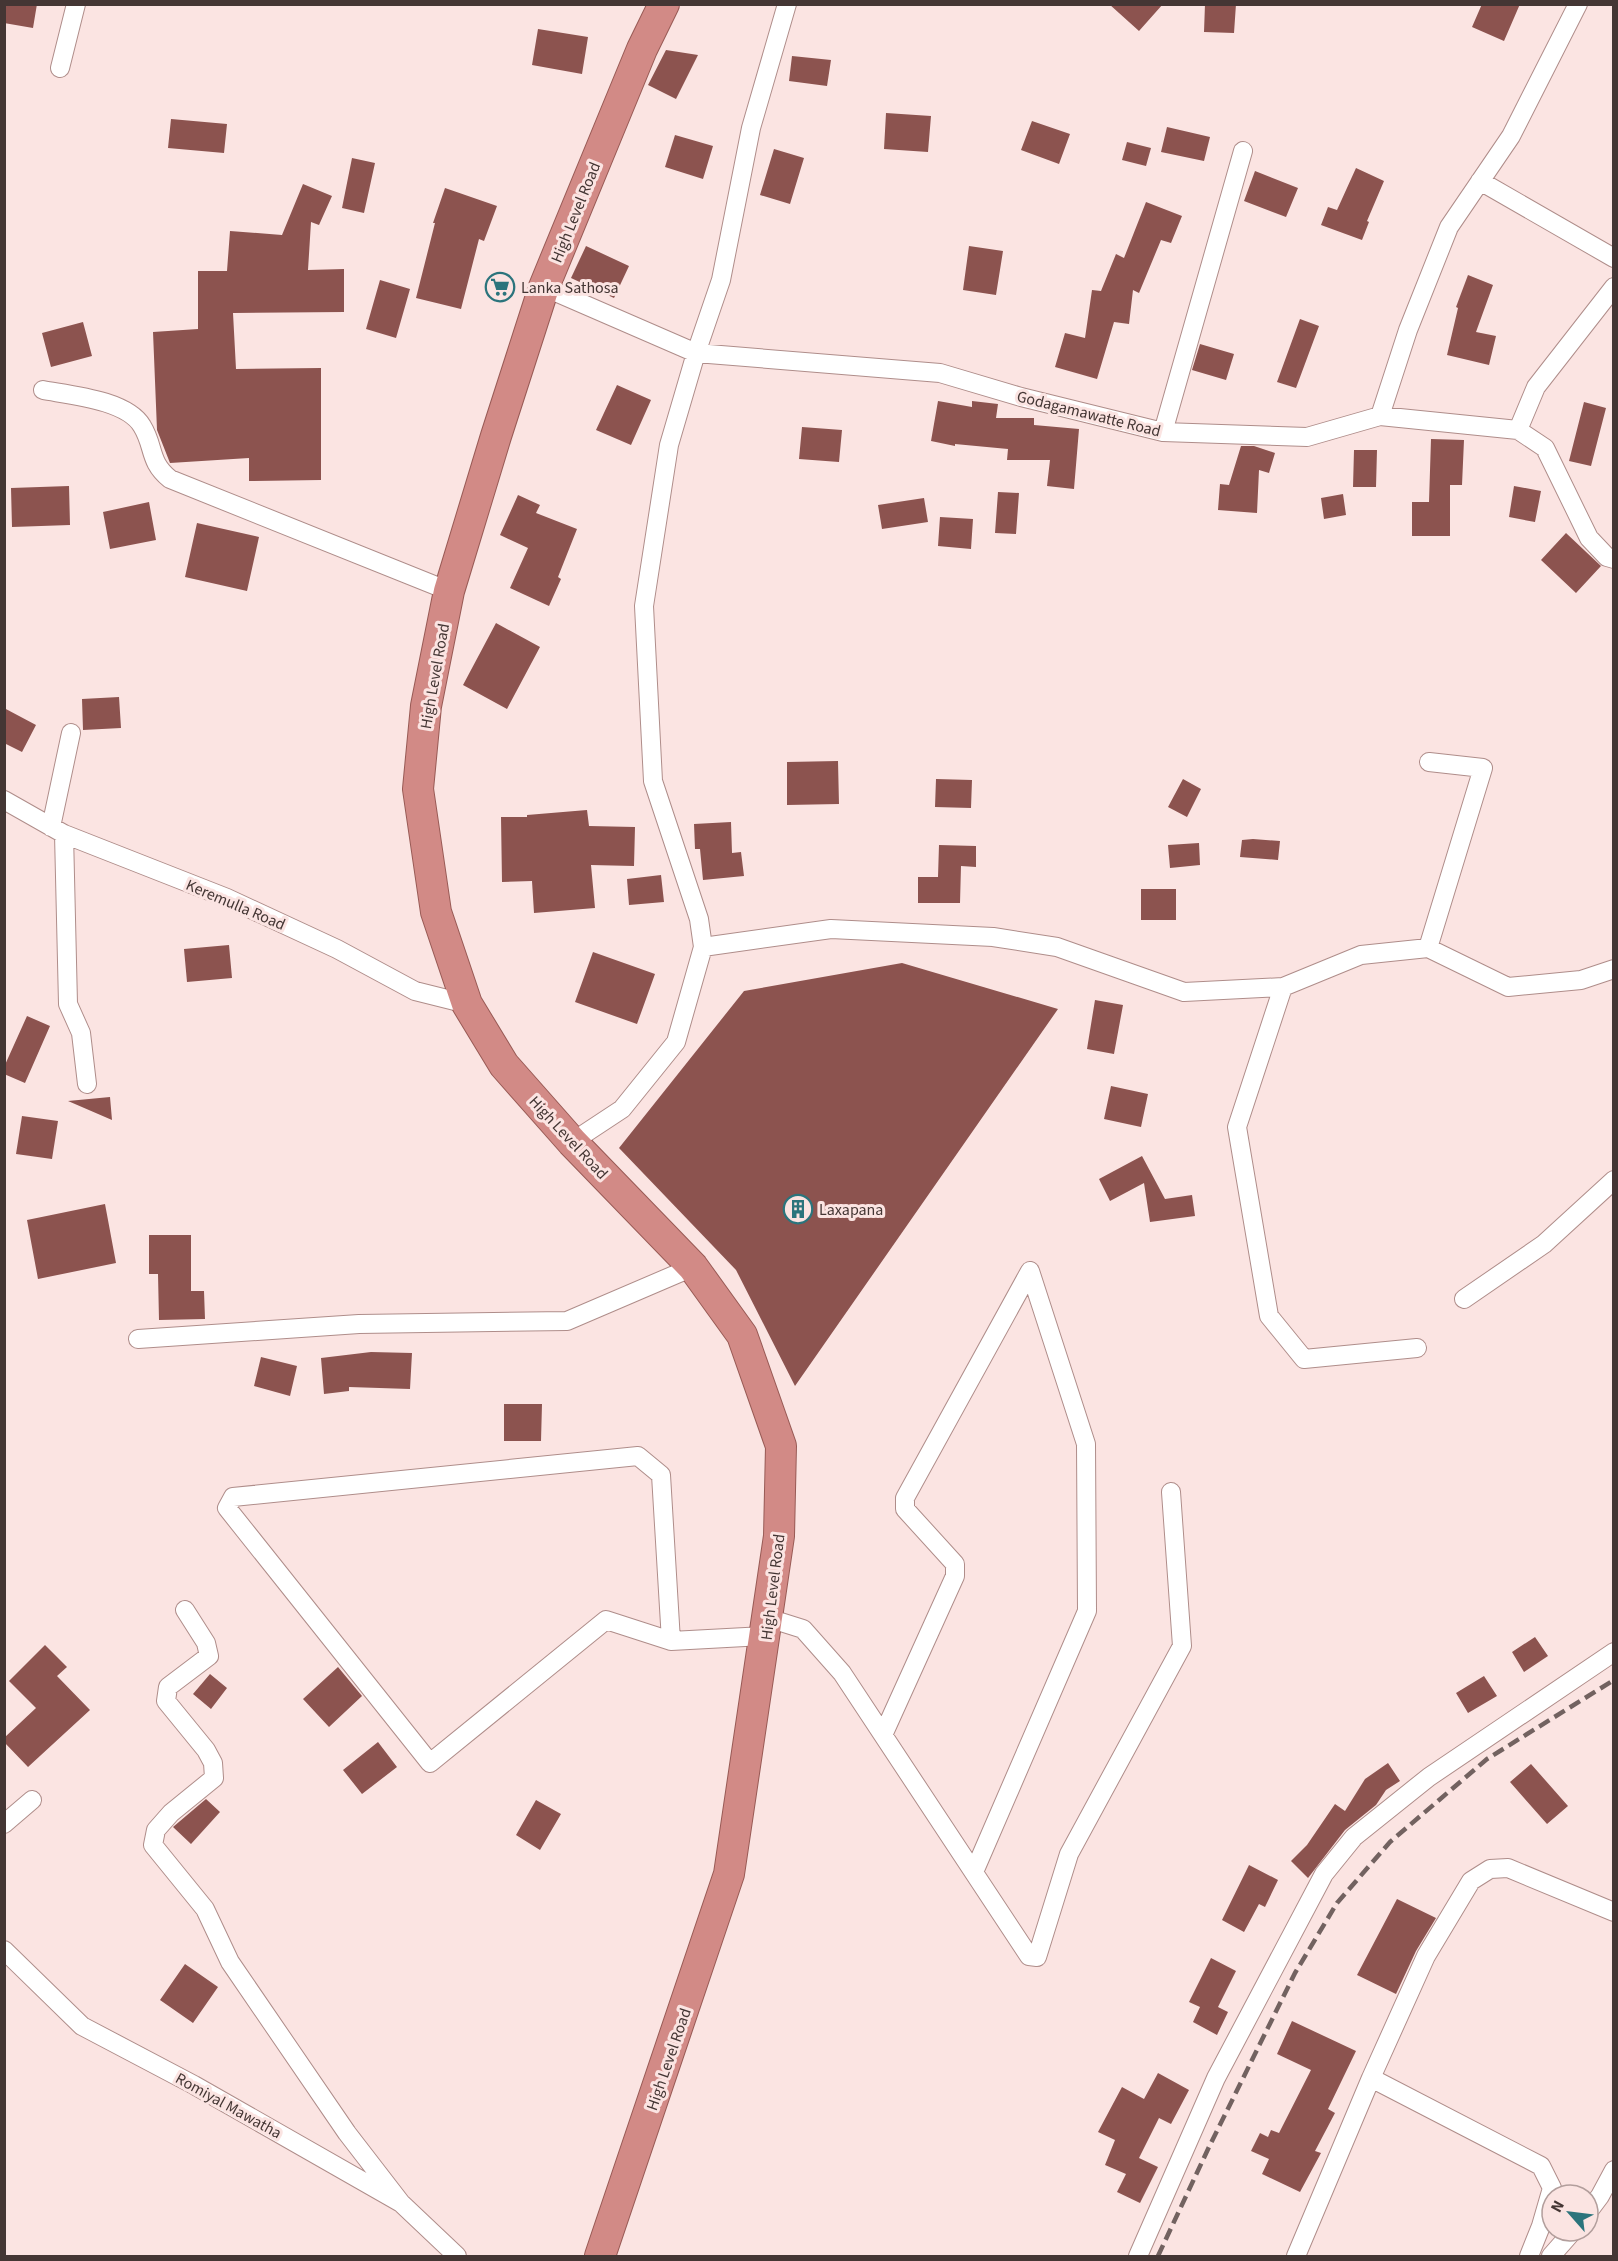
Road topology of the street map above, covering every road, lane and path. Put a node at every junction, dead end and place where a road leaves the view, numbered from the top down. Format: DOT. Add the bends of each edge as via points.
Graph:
graph roads {
  1 [pos="76,4"];
  2 [pos="664,4"];
  3 [pos="787,4"];
  4 [pos="1578,4"];
  5 [pos="60,68"];
  6 [pos="1243,151"];
  7 [pos="1480,181"];
  8 [pos="1614,258"];
  9 [pos="544,287"];
  10 [pos="1614,287"];
  11 [pos="696,353"];
  12 [pos="43,390"];
  13 [pos="1380,416"];
  14 [pos="1518,430"];
  15 [pos="1163,432"];
  16 [pos="1614,559"];
  17 [pos="449,591"];
  18 [pos="71,733"];
  19 [pos="1429,762"];
  20 [pos="4,800"];
  21 [pos="58,830"];
  22 [pos="703,947"];
  23 [pos="1428,948"];
  24 [pos="1614,969"];
  25 [pos="1283,987"];
  26 [pos="467,1004"];
  27 [pos="87,1084"];
  28 [pos="572,1142"];
  29 [pos="1614,1180"];
  30 [pos="693,1267"];
  31 [pos="1464,1299"];
  32 [pos="138,1339"];
  33 [pos="1417,1348"];
  34 [pos="1172,1492"];
  35 [pos="185,1610"];
  36 [pos="767,1627"];
  37 [pos="671,1641"];
  38 [pos="1614,1652"];
  39 [pos="883,1735"];
  40 [pos="32,1800"];
  41 [pos="4,1824"];
  42 [pos="974,1872"];
  43 [pos="1614,1912"];
  44 [pos="4,1950"];
  45 [pos="1371,2078"];
  46 [pos="1614,2170"];
  47 [pos="1600,2196"];
  48 [pos="401,2203"];
  49 [pos="1562,2243"];
  50 [pos="457,2256"];
  51 [pos="600,2256"];
  52 [pos="1138,2256"];
  53 [pos="1296,2256"];
  54 [pos="1528,2256"];
  55 [pos="1551,2256"];
  1 -- 5 [label="street"];
  2 -- 9 [label="highway, High Level Road"];
  3 -- 11 [label="street" via="752,128 722,280"];
  4 -- 7 [label="street" via="1511,136"];
  6 -- 15 [label="street"];
  7 -- 8 [label="street"];
  7 -- 13 [label="street" via="1449,227 1408,330"];
  9 -- 11 [label="street, Godagamawatte Road"];
  9 -- 17 [label="highway, High Level Road"];
  10 -- 14 [label="street" via="1536,387"];
  11 -- 15 [label="street, Godagamawatte Road" via="940,373"];
  11 -- 22 [label="street" via="669,445 644,606 653,781 699,919"];
  12 -- 17 [label="street" via="98,399 131,414 142,426 156,465 170,479"];
  13 -- 14 [label="street, Godagamawatte Road"];
  13 -- 15 [label="street, Godagamawatte Road" via="1307,437"];
  14 -- 16 [label="street, Godagamawatte Road" via="1545,448 1589,538"];
  17 -- 26 [label="highway, High Level Road" via="426,706 418,789 436,912"];
  18 -- 21 [label="street"];
  19 -- 23 [label="street" via="1483,768"];
  20 -- 21 [label="street, Keremulla Road"];
  21 -- 26 [label="street, Keremulla Road" via="227,898 337,949 415,992"];
  21 -- 27 [label="street" via="68,1004 81,1033"];
  22 -- 25 [label="street" via="831,929 993,937 1057,947 1184,992"];
  22 -- 28 [label="street" via="676,1042 622,1109"];
  23 -- 24 [label="street" via="1508,987 1581,980"];
  23 -- 25 [label="street" via="1361,955"];
  25 -- 33 [label="street" via="1237,1127 1269,1316 1304,1359"];
  26 -- 28 [label="highway, High Level Road" via="504,1065"];
  28 -- 30 [label="highway, High Level Road"];
  29 -- 31 [label="street" via="1544,1244"];
  30 -- 32 [label="street" via="567,1321 359,1324"];
  30 -- 36 [label="highway, High Level Road" via="742,1335 781,1446 780,1536"];
  34 -- 42 [label="street" via="1182,1646 1069,1854 1037,1958 1029,1956"];
  35 -- 48 [label="street" via="206,1643 209,1656 168,1687 166,1701 206,1750 213,1762 214,1778 171,1813 156,1830 153,1845 205,1909 230,1962 347,2133"];
  36 -- 37 [label="street"];
  36 -- 39 [label="street" via="803,1629 842,1673"];
  36 -- 51 [label="highway, High Level Road" via="729,1875"];
  37 -- 37 [label="street" via="661,1475 638,1455 233,1497 226,1508 430,1763 606,1620"];
  38 -- 52 [label="street" via="1430,1777 1354,1837 1324,1874 1216,2078"];
  39 -- 42 [label="street"];
  39 -- 42 [label="street" via="955,1576 955,1564 905,1509 905,1498 1029,1271 1086,1444 1087,1611"];
  40 -- 41 [label="street"];
  43 -- 45 [label="street" via="1508,1868 1490,1869 1471,1881 1426,1956"];
  44 -- 48 [label="street, Romiyal Mawatha" via="82,2026"];
  45 -- 53 [label="street"];
  45 -- 54 [label="street" via="1541,2166 1552,2188"];
  46 -- 47 [label="street"];
  48 -- 50 [label="street, Romiyal Mawatha"];
  49 -- 55 [label="street"];
}
